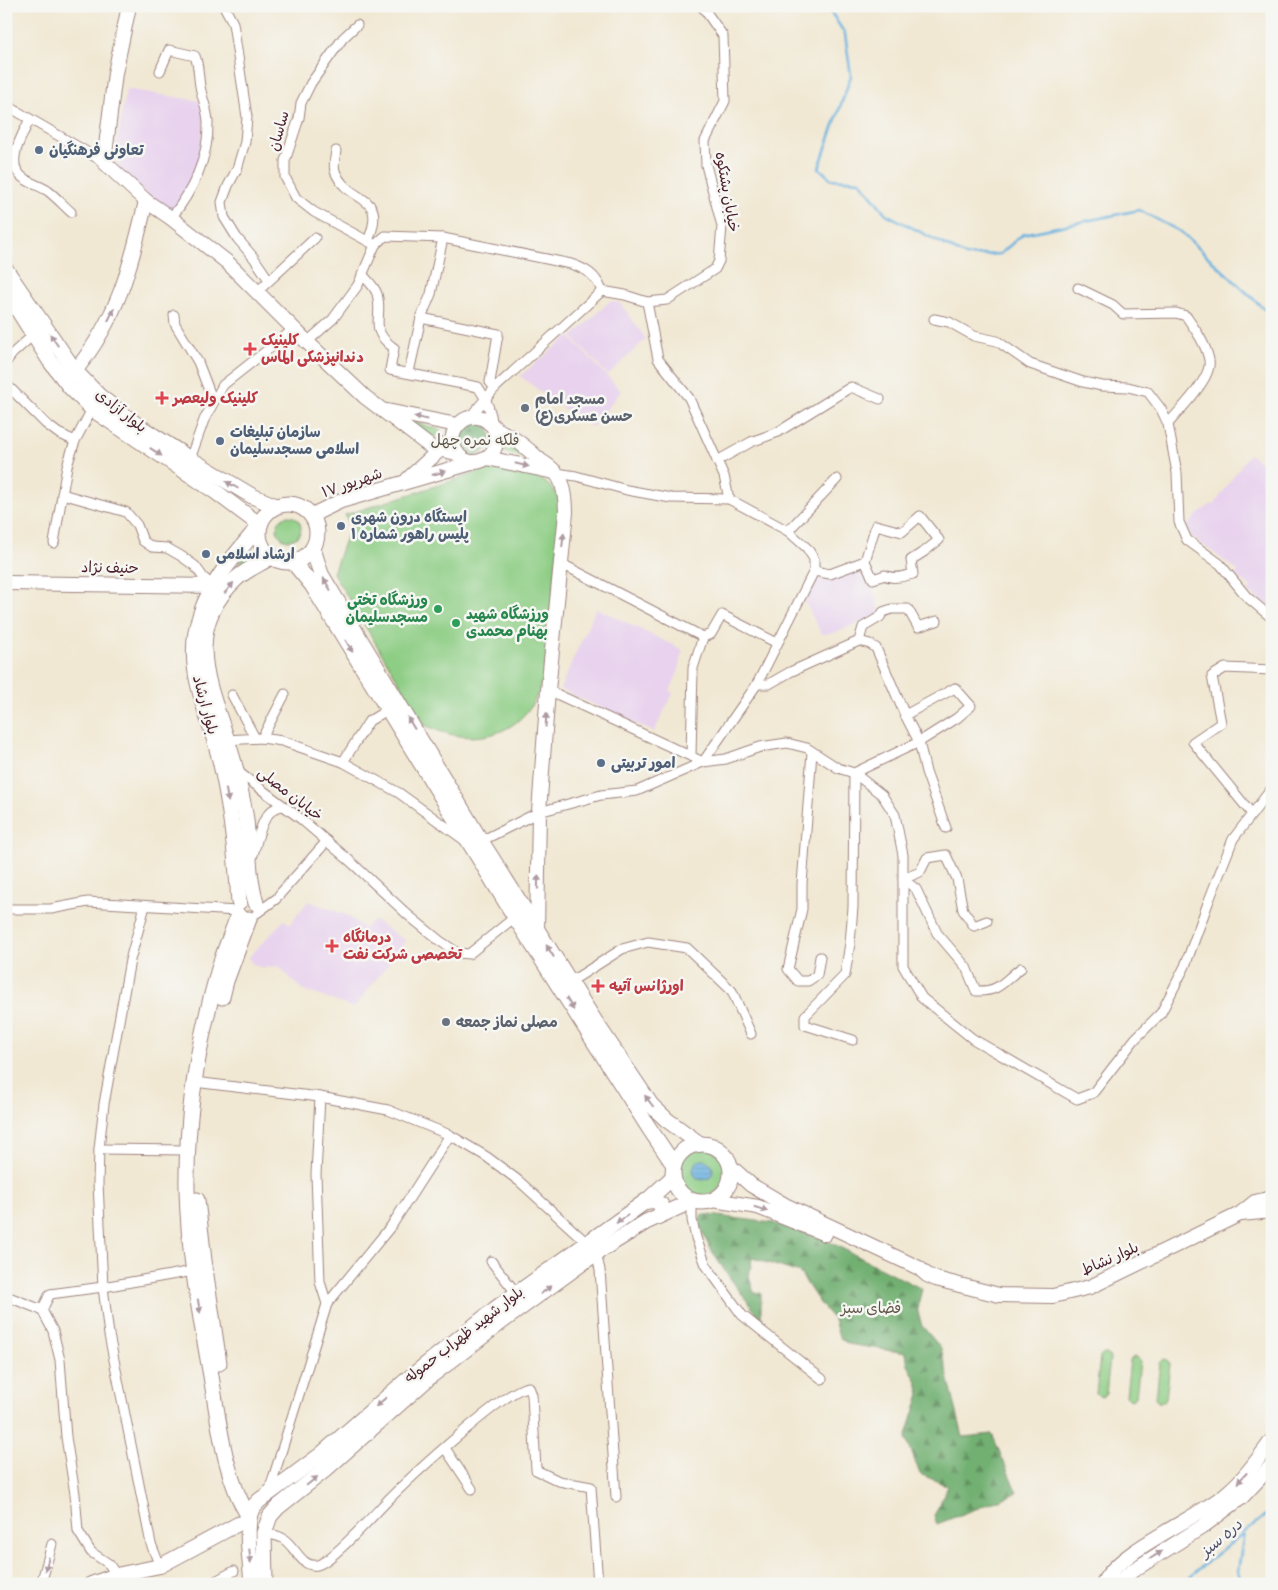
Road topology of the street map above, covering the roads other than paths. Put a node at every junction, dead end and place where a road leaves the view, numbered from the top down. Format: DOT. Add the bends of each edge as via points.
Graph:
graph roads {
  1 [pos="129,6"];
  2 [pos="224,6"];
  3 [pos="702,6"];
  4 [pos="357,25"];
  5 [pos="160,71"];
  6 [pos="6,105"];
  7 [pos="30,119"];
  8 [pos="336,152"];
  9 [pos="104,162"];
  10 [pos="146,201"];
  11 [pos="71,212"];
  12 [pos="171,218"];
  13 [pos="314,238"];
  14 [pos="443,238"];
  15 [pos="372,243"];
  16 [pos="6,270"];
  17 [pos="362,274"];
  18 [pos="269,280"];
  19 [pos="1078,288"];
  20 [pos="602,291"];
  21 [pos="257,292"];
  22 [pos="8,300"];
  23 [pos="647,302"];
  24 [pos="174,315"];
  25 [pos="421,318"];
  26 [pos="934,319"];
  27 [pos="294,330"];
  28 [pos="33,335"];
  29 [pos="307,342"];
  30 [pos="6,362"];
  31 [pos="75,371"];
  32 [pos="409,372"];
  33 [pos="6,384"];
  34 [pos="495,388"];
  35 [pos="486,398"];
  36 [pos="880,399"];
  37 [pos="213,401"];
  38 [pos="92,409"];
  39 [pos="384,410"];
  40 [pos="1168,424"];
  41 [pos="460,426"];
  42 [pos="493,426"];
  43 [pos="75,441"];
  44 [pos="427,444"];
  45 [pos="441,450"];
  46 [pos="457,453"];
  47 [pos="190,460"];
  48 [pos="481,460"];
  49 [pos="717,461"];
  50 [pos="419,470"];
  51 [pos="557,473"];
  52 [pos="837,479"];
  53 [pos="403,482"];
  54 [pos="62,494"];
  55 [pos="729,499"];
  56 [pos="276,506"];
  57 [pos="312,515"];
  58 [pos="260,525"];
  59 [pos="788,531"];
  60 [pos="54,543"];
  61 [pos="313,549"];
  62 [pos="271,557"];
  63 [pos="865,561"];
  64 [pos="293,562"];
  65 [pos="560,562"];
  66 [pos="814,571"];
  67 [pos="6,583"];
  68 [pos="213,586"];
  69 [pos="1272,618"];
  70 [pos="937,622"];
  71 [pos="703,637"];
  72 [pos="859,641"];
  73 [pos="777,643"];
  74 [pos="1272,670"];
  75 [pos="757,684"];
  76 [pos="548,690"];
  77 [pos="285,694"];
  78 [pos="232,695"];
  79 [pos="389,709"];
  80 [pos="905,715"];
  81 [pos="258,738"];
  82 [pos="225,740"];
  83 [pos="919,742"];
  84 [pos="812,752"];
  85 [pos="691,756"];
  86 [pos="229,762"];
  87 [pos="343,762"];
  88 [pos="703,762"];
  89 [pos="854,774"];
  90 [pos="1272,788"];
  91 [pos="283,806"];
  92 [pos="539,812"];
  93 [pos="1252,814"];
  94 [pos="946,828"];
  95 [pos="327,841"];
  96 [pos="476,843"];
  97 [pos="249,868"];
  98 [pos="903,879"];
  99 [pos="145,906"];
  100 [pos="6,909"];
  101 [pos="246,910"];
  102 [pos="515,917"];
  103 [pos="987,921"];
  104 [pos="537,931"];
  105 [pos="820,957"];
  106 [pos="1021,968"];
  107 [pos="570,982"];
  108 [pos="751,1034"];
  109 [pos="853,1040"];
  110 [pos="198,1082"];
  111 [pos="320,1097"];
  112 [pos="667,1120"];
  113 [pos="651,1132"];
  114 [pos="450,1135"];
  115 [pos="700,1144"];
  116 [pos="99,1150"];
  117 [pos="187,1150"];
  118 [pos="731,1167"];
  119 [pos="674,1171"];
  120 [pos="1272,1198"];
  121 [pos="713,1200"];
  122 [pos="692,1201"];
  123 [pos="645,1202"];
  124 [pos="1272,1211"];
  125 [pos="1240,1214"];
  126 [pos="658,1217"];
  127 [pos="592,1248"];
  128 [pos="490,1260"];
  129 [pos="193,1270"];
  130 [pos="927,1275"];
  131 [pos="102,1287"];
  132 [pos="517,1294"];
  133 [pos="6,1296"];
  134 [pos="327,1304"];
  135 [pos="42,1310"];
  136 [pos="822,1379"];
  137 [pos="1272,1440"];
  138 [pos="444,1448"];
  139 [pos="1272,1465"];
  140 [pos="273,1489"];
  141 [pos="472,1489"];
  142 [pos="616,1497"];
  143 [pos="260,1500"];
  144 [pos="279,1508"];
  145 [pos="249,1523"];
  146 [pos="264,1532"];
  147 [pos="52,1544"];
  148 [pos="160,1566"];
  149 [pos="234,1571"];
  150 [pos="118,1580"];
  151 [pos="41,1584"];
  152 [pos="91,1584"];
  153 [pos="210,1584"];
  154 [pos="252,1584"];
  155 [pos="265,1584"];
  156 [pos="598,1584"];
  157 [pos="1103,1584"];
  158 [pos="1117,1584"];
  1 -- 9 [label="main road" via="115,73"];
  2 -- 18 [label="street" via="233,23 247,117 245,142 222,202 224,217"];
  3 -- 23 [label="street, خیابان پشتکوه" via="722,36 725,101 705,141 706,165 722,226 719,261 715,269 667,300"];
  4 -- 15 [label="street, ساسان" via="343,38 301,103 300,118 285,162 285,177 296,198 314,212"];
  5 -- 12 [label="street" via="169,50 195,56 208,124 206,147 197,178 186,200"];
  6 -- 7 [label="street"];
  7 -- 9 [label="street"];
  7 -- 11 [label="street" via="14,159 16,171"];
  8 -- 15 [label="street" via="334,170 342,182 371,205 375,215"];
  9 -- 10 [label="main road"];
  10 -- 12 [label="main road"];
  31 -- 10 [label="main road, one-way" via="105,326 120,296"];
  12 -- 21 [label="main road" via="227,262"];
  13 -- 18 [label="street"];
  14 -- 15 [label="street" via="385,236"];
  14 -- 20 [label="street" via="586,269 598,280"];
  14 -- 25 [label="street" via="431,294"];
  15 -- 17 [label="street"];
  31 -- 16 [label="main road, بلوار آزادی, one-way"];
  17 -- 29 [label="street" via="334,319"];
  17 -- 32 [label="street" via="377,292 379,334 394,348 390,370"];
  18 -- 21 [label="street"];
  19 -- 40 [label="street" via="1123,314 1176,313 1186,316 1210,362 1205,379"];
  20 -- 23 [label="street, خیابان پشتکوه"];
  20 -- 34 [label="street"];
  21 -- 27 [label="main road"];
  22 -- 28 [label="main road, بلوار آزادی"];
  23 -- 49 [label="street" via="658,359 688,398"];
  24 -- 37 [label="street" via="175,324 198,362"];
  25 -- 32 [label="street"];
  25 -- 34 [label="street" via="498,334 490,382"];
  26 -- 40 [label="street" via="949,322 974,336 997,341 1030,364 1083,382 1148,392"];
  27 -- 29 [label="main road"];
  27 -- 37 [label="street" via="223,385"];
  28 -- 30 [label="street"];
  28 -- 38 [label="main road, بلوار آزادی" via="70,388"];
  29 -- 39 [label="main road" via="365,397"];
  31 -- 47 [label="main road, بلوار آزادی" via="98,396"];
  32 -- 35 [label="street" via="478,387"];
  33 -- 43 [label="street" via="46,424"];
  34 -- 35 [label="street"];
  35 -- 41 [label="street"];
  35 -- 42 [label="street"];
  36 -- 49 [label="street" via="851,387 778,432 751,442"];
  37 -- 47 [label="street"];
  38 -- 43 [label="street"];
  38 -- 58 [label="main road, بلوار آزادی, one-way"];
  41 -- 39 [label="main road, one-way"];
  39 -- 44 [label="main road"];
  40 -- 69 [label="street" via="1179,522 1187,540 1220,564 1247,597"];
  41 -- 42 [label="main road" via="482,418"];
  41 -- 45 [label="main road"];
  41 -- 46 [label="main road" via="452,441"];
  42 -- 48 [label="main road" via="496,447"];
  42 -- 51 [label="main road"];
  43 -- 54 [label="street"];
  44 -- 45 [label="main road"];
  44 -- 50 [label="main road"];
  45 -- 46 [label="main road"];
  45 -- 50 [label="main road"];
  46 -- 48 [label="main road" via="462,458"];
  56 -- 47 [label="main road, بلوار آزادی, one-way" via="252,496"];
  48 -- 51 [label="main road, one-way"];
  53 -- 48 [label="main road, ۱۷ شهریور, one-way"];
  49 -- 55 [label="street"];
  50 -- 53 [label="main road"];
  51 -- 55 [label="street" via="671,498"];
  65 -- 51 [label="main road, one-way" via="566,497"];
  52 -- 59 [label="street"];
  53 -- 57 [label="main road, ۱۷ شهریور" via="341,501"];
  54 -- 60 [label="street"];
  54 -- 68 [label="street" via="126,512 137,525 143,541 181,556"];
  55 -- 59 [label="street"];
  56 -- 57 [label="main road" via="296,504"];
  56 -- 58 [label="main road"];
  57 -- 61 [label="main road" via="318,532"];
  58 -- 62 [label="main road" via="260,543"];
  58 -- 68 [label="main road, بلوار ارشاد"];
  59 -- 66 [label="street" via="807,548 814,559"];
  61 -- 64 [label="main road" via="304,558"];
  96 -- 61 [label="main road, one-way" via="321,574"];
  62 -- 64 [label="main road"];
  82 -- 62 [label="main road, بلوار ارشاد, one-way" via="204,670 209,619 228,587"];
  63 -- 63 [label="street" via="873,578 913,574 911,560 939,540 920,516 902,532 876,525"];
  63 -- 66 [label="street" via="830,574"];
  64 -- 79 [label="main road, one-way" via="312,585"];
  65 -- 71 [label="street"];
  65 -- 76 [label="main road"];
  66 -- 73 [label="street"];
  67 -- 68 [label="main road, حنیف نژاد"];
  68 -- 86 [label="main road, بلوار ارشاد" via="201,612 194,654 195,676"];
  70 -- 72 [label="street" via="918,627 908,609 883,612 862,627"];
  71 -- 73 [label="street" via="712,634 722,615"];
  71 -- 85 [label="street" via="693,668"];
  72 -- 75 [label="street" via="769,684"];
  72 -- 80 [label="street" via="876,648"];
  73 -- 75 [label="street"];
  74 -- 93 [label="street" via="1225,668 1212,676 1221,723 1193,742"];
  75 -- 88 [label="street"];
  76 -- 85 [label="street"];
  92 -- 76 [label="main road, one-way"];
  77 -- 81 [label="street"];
  78 -- 81 [label="street"];
  79 -- 87 [label="street" via="369,721"];
  79 -- 96 [label="main road"];
  80 -- 83 [label="street"];
  80 -- 83 [label="street" via="955,688 971,706"];
  81 -- 82 [label="street"];
  81 -- 87 [label="street" via="282,741"];
  82 -- 86 [label="main road, بلوار ارشاد"];
  83 -- 89 [label="street"];
  83 -- 94 [label="street"];
  84 -- 88 [label="street" via="787,743"];
  84 -- 89 [label="street"];
  84 -- 105 [label="street" via="802,910 788,969 798,980 808,981 817,975"];
  85 -- 88 [label="street"];
  86 -- 91 [label="street, خیابان مصلی"];
  86 -- 97 [label="main road, بلوار ارشاد" via="246,818"];
  86 -- 101 [label="main road, بلوار ارشاد, one-way" via="234,839"];
  87 -- 96 [label="street" via="399,793"];
  88 -- 92 [label="street" via="637,791 601,795"];
  89 -- 98 [label="street" via="882,795 894,816 903,855"];
  89 -- 109 [label="street" via="853,907 844,975 806,1016 805,1025"];
  90 -- 93 [label="street"];
  91 -- 95 [label="street, خیابان مصلی"];
  91 -- 97 [label="street" via="276,806 270,811"];
  92 -- 96 [label="street"];
  104 -- 92 [label="main road, one-way"];
  93 -- 98 [label="street" via="1233,839 1185,966 1161,1013 1135,1039 1093,1093 1076,1099 973,1039 922,998 903,966"];
  95 -- 101 [label="street" via="278,897"];
  95 -- 102 [label="street, خیابان مصلی" via="408,915 458,953 469,954"];
  96 -- 102 [label="main road"];
  96 -- 104 [label="main road"];
  97 -- 101 [label="main road, بلوار ارشاد"];
  98 -- 103 [label="street" via="920,872 927,858 946,855 957,879 963,910 974,926"];
  98 -- 106 [label="street" via="916,889 937,933 966,967 976,991 990,992"];
  99 -- 100 [label="street" via="88,902 51,909"];
  99 -- 101 [label="street"];
  99 -- 116 [label="street" via="130,960"];
  101 -- 110 [label="main road"];
  102 -- 113 [label="main road, one-way"];
  107 -- 104 [label="main road, one-way"];
  107 -- 108 [label="street" via="622,949 648,942 686,948 732,991"];
  112 -- 107 [label="main road, one-way" via="651,1105"];
  110 -- 111 [label="street"];
  110 -- 117 [label="main road"];
  110 -- 143 [label="main road" via="196,1190 205,1268 232,1440 243,1484 247,1492"];
  111 -- 114 [label="street" via="388,1110"];
  111 -- 134 [label="street" via="316,1174 320,1282"];
  112 -- 113 [label="main road" via="664,1133"];
  112 -- 115 [label="main road"];
  113 -- 119 [label="main road"];
  114 -- 127 [label="street" via="519,1181"];
  114 -- 134 [label="street" via="392,1225"];
  115 -- 118 [label="main road" via="719,1148"];
  115 -- 119 [label="main road" via="681,1153"];
  116 -- 117 [label="street"];
  116 -- 131 [label="street"];
  117 -- 129 [label="main road"];
  118 -- 121 [label="main road" via="730,1183 724,1193"];
  118 -- 130 [label="main road, بلوار نشاط" via="751,1185 785,1205 919,1268"];
  119 -- 122 [label="main road" via="680,1192"];
  119 -- 123 [label="main road, بلوار شهید ظهراب حموله"];
  120 -- 125 [label="main road, بلوار نشاط" via="1255,1202"];
  121 -- 122 [label="main road"];
  121 -- 130 [label="main road, بلوار نشاط, one-way" via="758,1207 829,1235 901,1269 920,1276"];
  122 -- 126 [label="main road, بلوار شهید ظهراب حموله"];
  122 -- 136 [label="street" via="692,1220 706,1265 742,1315"];
  123 -- 126 [label="main road" via="660,1204 662,1209"];
  123 -- 127 [label="main road, بلوار شهید ظهراب حموله, one-way"];
  124 -- 125 [label="main road, بلوار نشاط"];
  125 -- 130 [label="main road, بلوار نشاط" via="1090,1287 1053,1296 999,1295"];
  126 -- 127 [label="main road, بلوار شهید ظهراب حموله"];
  127 -- 132 [label="main road, بلوار شهید ظهراب حموله"];
  127 -- 142 [label="street" via="600,1270"];
  144 -- 127 [label="main road, بلوار شهید ظهراب حموله, one-way" via="432,1375"];
  128 -- 132 [label="street"];
  129 -- 131 [label="street"];
  129 -- 145 [label="main road, one-way" via="229,1471"];
  131 -- 135 [label="street" via="50,1294"];
  131 -- 148 [label="street" via="126,1424 151,1544"];
  132 -- 140 [label="main road, بلوار شهید ظهراب حموله, one-way" via="408,1379 322,1454"];
  133 -- 135 [label="street"];
  134 -- 140 [label="street" via="271,1486"];
  135 -- 150 [label="street" via="53,1331 60,1360 78,1531 91,1552 109,1564"];
  137 -- 157 [label="main road, one-way" via="1227,1494 1123,1560"];
  138 -- 141 [label="street"];
  138 -- 146 [label="street" via="357,1533 319,1565 303,1560 284,1539"];
  138 -- 156 [label="street" via="513,1393 529,1387 536,1470 559,1481 591,1487"];
  158 -- 139 [label="main road, one-way" via="1242,1497"];
  140 -- 143 [label="main road, بلوار شهید ظهراب حموله"];
  140 -- 144 [label="main road"];
  143 -- 144 [label="main road" via="268,1500"];
  143 -- 145 [label="main road, بلوار شهید ظهراب حموله" via="252,1507"];
  144 -- 146 [label="main road" via="267,1522"];
  145 -- 148 [label="main road" via="238,1524"];
  145 -- 154 [label="main road, one-way"];
  146 -- 155 [label="main road"];
  147 -- 151 [label="street, one-way"];
  148 -- 150 [label="main road"];
  149 -- 153 [label="street"];
  150 -- 152 [label="main road"];
}
